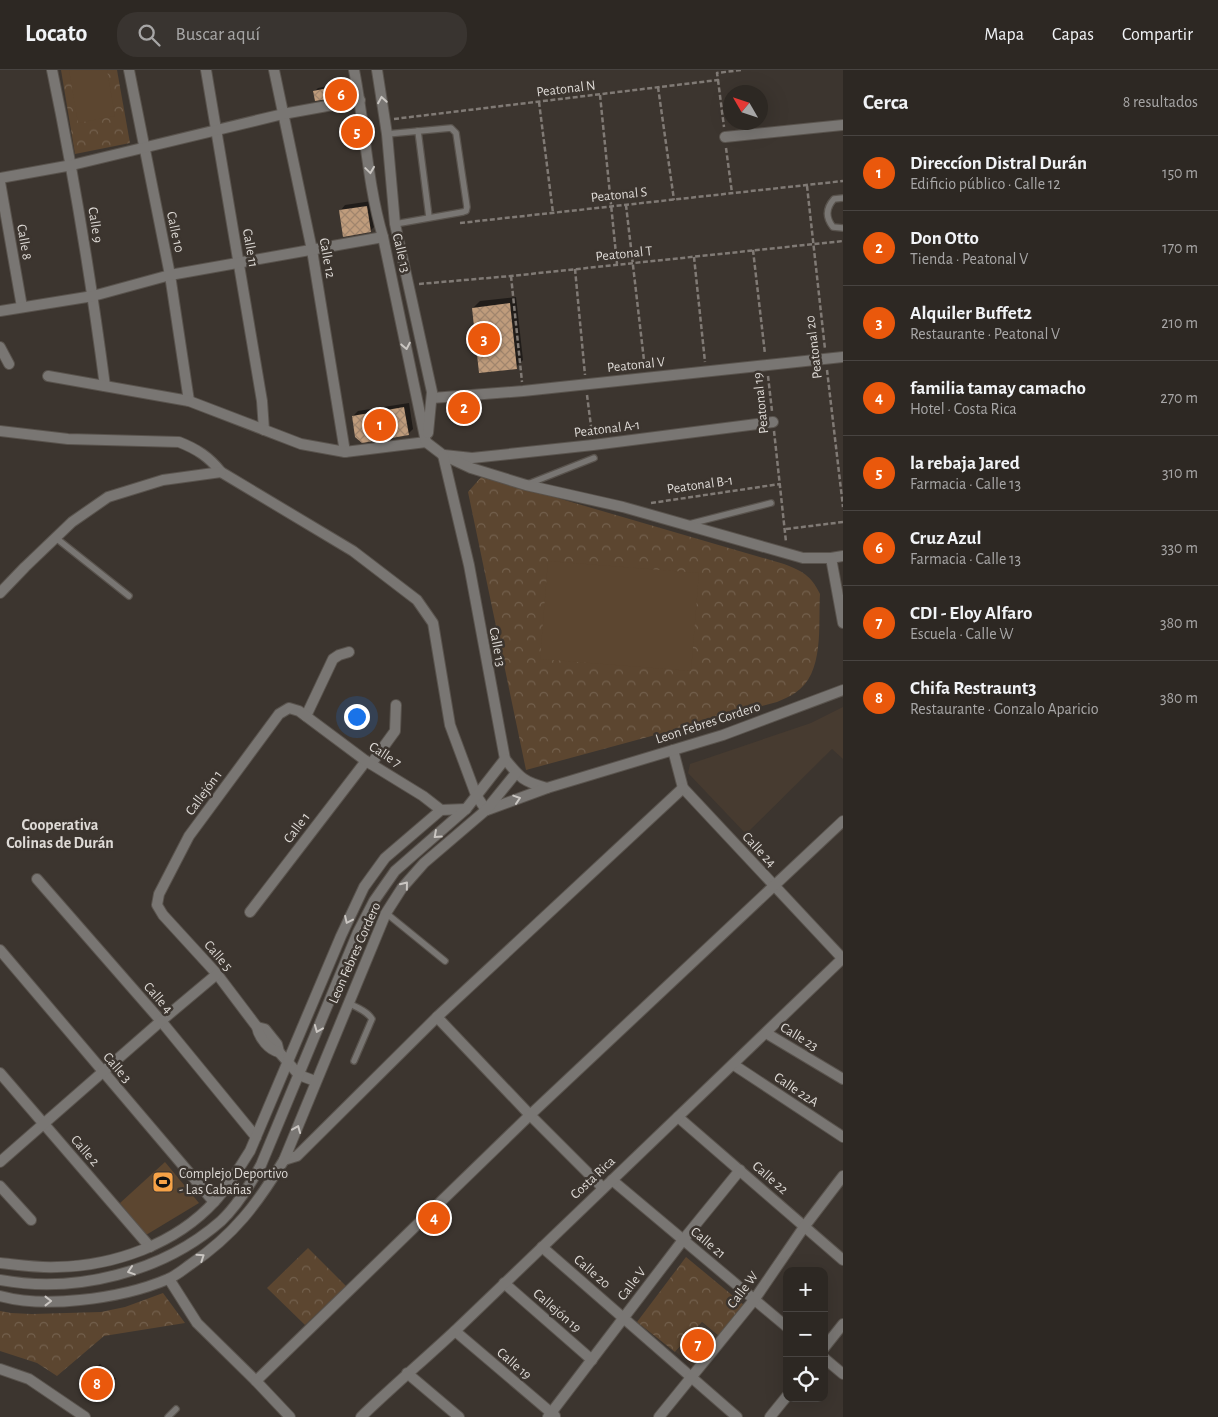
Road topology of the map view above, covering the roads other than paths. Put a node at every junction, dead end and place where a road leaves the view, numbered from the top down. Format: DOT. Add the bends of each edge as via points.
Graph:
graph roads {
  1 [pos="52,70"];
  2 [pos="129,70"];
  3 [pos="206,70"];
  4 [pos="274,70"];
  5 [pos="354,70"];
  6 [pos="377,70"];
  7 [pos="360,100"];
  8 [pos="282,114"];
  9 [pos="843,124"];
  10 [pos="418,130"];
  11 [pos="216,131"];
  12 [pos="387,134"];
  13 [pos="725,137"];
  14 [pos="143,148"];
  15 [pos="72,165"];
  16 [pos="0,178"];
  17 [pos="0,182"];
  18 [pos="843,198"];
  19 [pos="429,218"];
  20 [pos="395,224"];
  21 [pos="843,228"];
  22 [pos="383,237"];
  23 [pos="312,250"];
  24 [pos="239,263"];
  25 [pos="170,275"];
  26 [pos="93,296"];
  27 [pos="22,307"];
  28 [pos="0,311"];
  29 [pos="415,316"];
  30 [pos="401,319"];
  31 [pos="0,347"];
  32 [pos="843,357"];
  33 [pos="9,364"];
  34 [pos="48,376"];
  35 [pos="105,386"];
  36 [pos="432,398"];
  37 [pos="189,400"];
  38 [pos="773,422"];
  39 [pos="264,430"];
  40 [pos="0,431"];
  41 [pos="426,442"];
  42 [pos="345,452"];
  43 [pos="443,455"];
  44 [pos="594,458"];
  45 [pos="221,472"];
  46 [pos="526,485"];
  47 [pos="770,503"];
  48 [pos="685,525"];
  49 [pos="56,538"];
  50 [pos="843,556"];
  51 [pos="831,558"];
  52 [pos="0,594"];
  53 [pos="129,596"];
  54 [pos="843,623"];
  55 [pos="349,652"];
  56 [pos="843,690"];
  57 [pos="396,705"];
  58 [pos="289,708"];
  59 [pos="306,716"];
  60 [pos="673,750"];
  61 [pos="505,759"];
  62 [pos="369,762"];
  63 [pos="516,773"];
  64 [pos="547,788"];
  65 [pos="683,788"];
  66 [pos="476,795"];
  67 [pos="466,809"];
  68 [pos="441,810"];
  69 [pos="486,810"];
  70 [pos="843,821"];
  71 [pos="37,879"];
  72 [pos="773,886"];
  73 [pos="157,905"];
  74 [pos="250,912"];
  75 [pos="386,913"];
  76 [pos="0,950"];
  77 [pos="843,959"];
  78 [pos="445,961"];
  79 [pos="217,974"];
  80 [pos="348,1003"];
  81 [pos="437,1017"];
  82 [pos="161,1021"];
  83 [pos="766,1033"];
  84 [pos="354,1061"];
  85 [pos="289,1062"];
  86 [pos="734,1065"];
  87 [pos="102,1072"];
  88 [pos="0,1073"];
  89 [pos="299,1075"];
  90 [pos="843,1079"];
  91 [pos="316,1081"];
  92 [pos="530,1115"];
  93 [pos="678,1117"];
  94 [pos="43,1124"];
  95 [pos="256,1137"];
  96 [pos="843,1138"];
  97 [pos="284,1160"];
  98 [pos="0,1162"];
  99 [pos="740,1170"];
  100 [pos="843,1176"];
  101 [pos="612,1180"];
  102 [pos="0,1186"];
  103 [pos="603,1188"];
  104 [pos="214,1202"];
  105 [pos="31,1220"];
  106 [pos="804,1227"];
  107 [pos="683,1240"];
  108 [pos="150,1247"];
  109 [pos="542,1247"];
  110 [pos="843,1260"];
  111 [pos="0,1264"];
  112 [pos="169,1279"];
  113 [pos="0,1280"];
  114 [pos="504,1283"];
  115 [pos="0,1296"];
  116 [pos="754,1300"];
  117 [pos="624,1318"];
  118 [pos="783,1324"];
  119 [pos="843,1324"];
  120 [pos="455,1331"];
  121 [pos="828,1343"];
  122 [pos="592,1360"];
  123 [pos="828,1361"];
  124 [pos="0,1369"];
  125 [pos="407,1374"];
  126 [pos="843,1374"];
  127 [pos="691,1377"];
  128 [pos="256,1381"];
  129 [pos="783,1401"];
  130 [pos="176,1409"];
  131 [pos="552,1416"];
  132 [pos="86,1417"];
  133 [pos="168,1417"];
  134 [pos="290,1417"];
  135 [pos="361,1417"];
  136 [pos="458,1417"];
  137 [pos="659,1417"];
  138 [pos="737,1417"];
  139 [pos="770,1417"];
  1 -- 15 [label="street, Calle 9"];
  2 -- 14 [label="street, Calle 10"];
  3 -- 11 [label="street, Calle 11"];
  4 -- 8 [label="street, Calle 12"];
  5 -- 7 [label="street, Calle 13"];
  12 -- 6 [label="street, Calle 13, one-way"];
  7 -- 8 [label="street"];
  7 -- 22 [label="street, Calle 13, one-way" via="376,212"];
  8 -- 11 [label="street"];
  8 -- 23 [label="street, Calle 12"];
  9 -- 13 [label="street"];
  10 -- 12 [label="lane"];
  10 -- 19 [label="lane"];
  10 -- 19 [label="lane" via="451,128 456,133 467,206 463,212"];
  11 -- 14 [label="street"];
  11 -- 24 [label="street, Calle 11"];
  12 -- 20 [label="street, Calle 13"];
  14 -- 15 [label="street"];
  14 -- 25 [label="street, Calle 10"];
  15 -- 16 [label="street"];
  15 -- 26 [label="street, Calle 9"];
  17 -- 27 [label="street, Calle 8"];
  18 -- 21 [label="lane" via="834,199 827,211 830,224"];
  19 -- 20 [label="lane"];
  20 -- 29 [label="street, Calle 13"];
  22 -- 23 [label="street"];
  22 -- 30 [label="street, Calle 13"];
  23 -- 24 [label="street"];
  23 -- 42 [label="street, Calle 12"];
  24 -- 25 [label="street"];
  24 -- 39 [label="street, Calle 11"];
  25 -- 26 [label="street"];
  25 -- 37 [label="street, Calle 10"];
  26 -- 27 [label="street"];
  26 -- 35 [label="street, Calle 9"];
  27 -- 28 [label="street"];
  29 -- 30 [label="lane"];
  29 -- 36 [label="street, Calle 13"];
  30 -- 41 [label="street, Calle 13, one-way"];
  31 -- 33 [label="street"];
  32 -- 36 [label="street, Peatonal V"];
  34 -- 35 [label="street"];
  35 -- 37 [label="street"];
  36 -- 41 [label="street, Calle 13"];
  37 -- 39 [label="street"];
  38 -- 43 [label="street, Peatonal A-1" via="472,458"];
  39 -- 42 [label="street" via="301,444"];
  40 -- 45 [label="street" via="68,439 179,442 212,460"];
  41 -- 42 [label="street"];
  41 -- 43 [label="street"];
  43 -- 46 [label="street" via="471,468"];
  43 -- 61 [label="street, Calle 13" via="470,565"];
  44 -- 46 [label="lane"];
  45 -- 49 [label="street" via="163,480 108,497 72,522"];
  45 -- 66 [label="street" via="353,551 417,600 433,623 450,725"];
  46 -- 48 [label="street" via="624,507"];
  47 -- 48 [label="lane"];
  48 -- 51 [label="street" via="809,559"];
  49 -- 52 [label="street"];
  49 -- 53 [label="lane"];
  50 -- 51 [label="street"];
  51 -- 54 [label="street"];
  55 -- 59 [label="street" via="333,659"];
  56 -- 60 [label="street, Leon Febres Cordero"];
  57 -- 62 [label="street, Calle 1" via="395,731"];
  58 -- 59 [label="street, Calle 7"];
  58 -- 73 [label="street, Callejón 1" via="279,714 189,836 159,894"];
  59 -- 62 [label="street, Calle 7"];
  60 -- 64 [label="street, Leon Febres Cordero"];
  60 -- 65 [label="street, Calle 24"];
  61 -- 63 [label="street, Calle 13"];
  61 -- 66 [label="street, Leon Febres Cordero"];
  62 -- 68 [label="street, Calle 7"];
  62 -- 74 [label="street, Calle 1"];
  63 -- 64 [label="street" via="529,783"];
  63 -- 69 [label="street, Leon Febres Cordero"];
  69 -- 64 [label="street, Leon Febres Cordero, one-way"];
  65 -- 72 [label="street, Calle 24"];
  65 -- 81 [label="street"];
  66 -- 67 [label="street, Leon Febres Cordero"];
  66 -- 69 [label="street"];
  67 -- 68 [label="street"];
  67 -- 89 [label="street, Leon Febres Cordero, one-way" via="395,872 374,901"];
  68 -- 85 [label="street, one-way" via="386,858 364,887"];
  75 -- 69 [label="street, Leon Febres Cordero, one-way" via="424,863"];
  70 -- 72 [label="street"];
  71 -- 82 [label="street, Calle 4"];
  72 -- 77 [label="street, Calle 24"];
  72 -- 92 [label="street"];
  73 -- 79 [label="street, Calle 5"];
  75 -- 78 [label="lane"];
  75 -- 80 [label="street, Leon Febres Cordero"];
  76 -- 87 [label="street, Calle 3"];
  77 -- 83 [label="street, Costa Rica"];
  79 -- 82 [label="street"];
  79 -- 85 [label="street, Calle 5" via="257,1027 258,1034 272,1051 279,1052"];
  80 -- 84 [label="lane" via="372,1019"];
  80 -- 91 [label="street, Leon Febres Cordero"];
  81 -- 92 [label="street"];
  81 -- 97 [label="street" via="306,1148"];
  82 -- 87 [label="street"];
  82 -- 95 [label="street, Calle 4"];
  83 -- 86 [label="street, Costa Rica"];
  83 -- 90 [label="street, Calle 23"];
  85 -- 89 [label="street, Calle 5"];
  85 -- 95 [label="street"];
  86 -- 93 [label="street, Costa Rica"];
  86 -- 96 [label="street, Calle 22A"];
  87 -- 94 [label="street"];
  87 -- 104 [label="street, Calle 3"];
  88 -- 94 [label="street, Calle 2"];
  89 -- 91 [label="street"];
  89 -- 113 [label="street, Leon Febres Cordero, one-way" via="261,1165 243,1195 222,1220 188,1245 154,1263 117,1275 68,1283"];
  97 -- 91 [label="street, Leon Febres Cordero, one-way"];
  92 -- 103 [label="street"];
  92 -- 128 [label="street"];
  93 -- 99 [label="street, Calle 22"];
  93 -- 101 [label="street, Costa Rica"];
  94 -- 98 [label="street"];
  94 -- 108 [label="street, Calle 2"];
  95 -- 104 [label="street" via="232,1181"];
  112 -- 97 [label="street, Leon Febres Cordero, one-way" via="210,1251 237,1226 263,1195"];
  99 -- 106 [label="street, Calle 22"];
  99 -- 107 [label="street, Calle V"];
  100 -- 106 [label="street, Calle W"];
  101 -- 103 [label="street, Costa Rica"];
  101 -- 107 [label="street, Calle 21"];
  102 -- 105 [label="street"];
  103 -- 109 [label="street, Costa Rica"];
  104 -- 108 [label="street" via="181,1230"];
  106 -- 110 [label="street, Calle 22"];
  106 -- 116 [label="street, Calle W"];
  107 -- 116 [label="street, Calle 21"];
  107 -- 117 [label="street, Calle V"];
  108 -- 111 [label="street" via="99,1263 57,1268"];
  109 -- 114 [label="street, Costa Rica"];
  109 -- 117 [label="street, Calle 20"];
  115 -- 112 [label="street, Leon Febres Cordero, one-way" via="18,1301 111,1297"];
  112 -- 128 [label="street" via="197,1323"];
  114 -- 120 [label="street, Costa Rica"];
  114 -- 122 [label="street, Callejón 19"];
  116 -- 118 [label="street, Calle 21"];
  116 -- 127 [label="street, Calle W"];
  117 -- 122 [label="street, Calle V"];
  117 -- 127 [label="street, Calle 20"];
  119 -- 121 [label="street"];
  120 -- 125 [label="street, Costa Rica"];
  120 -- 131 [label="street, Calle 19"];
  122 -- 131 [label="street, Calle V"];
  123 -- 126 [label="street"];
  124 -- 132 [label="street" via="29,1379"];
  125 -- 135 [label="street, Costa Rica"];
  125 -- 136 [label="street"];
  127 -- 137 [label="street, Calle W"];
  127 -- 138 [label="street, Calle 20"];
  128 -- 134 [label="street"];
  129 -- 139 [label="street"];
  130 -- 133 [label="lane"];
}
